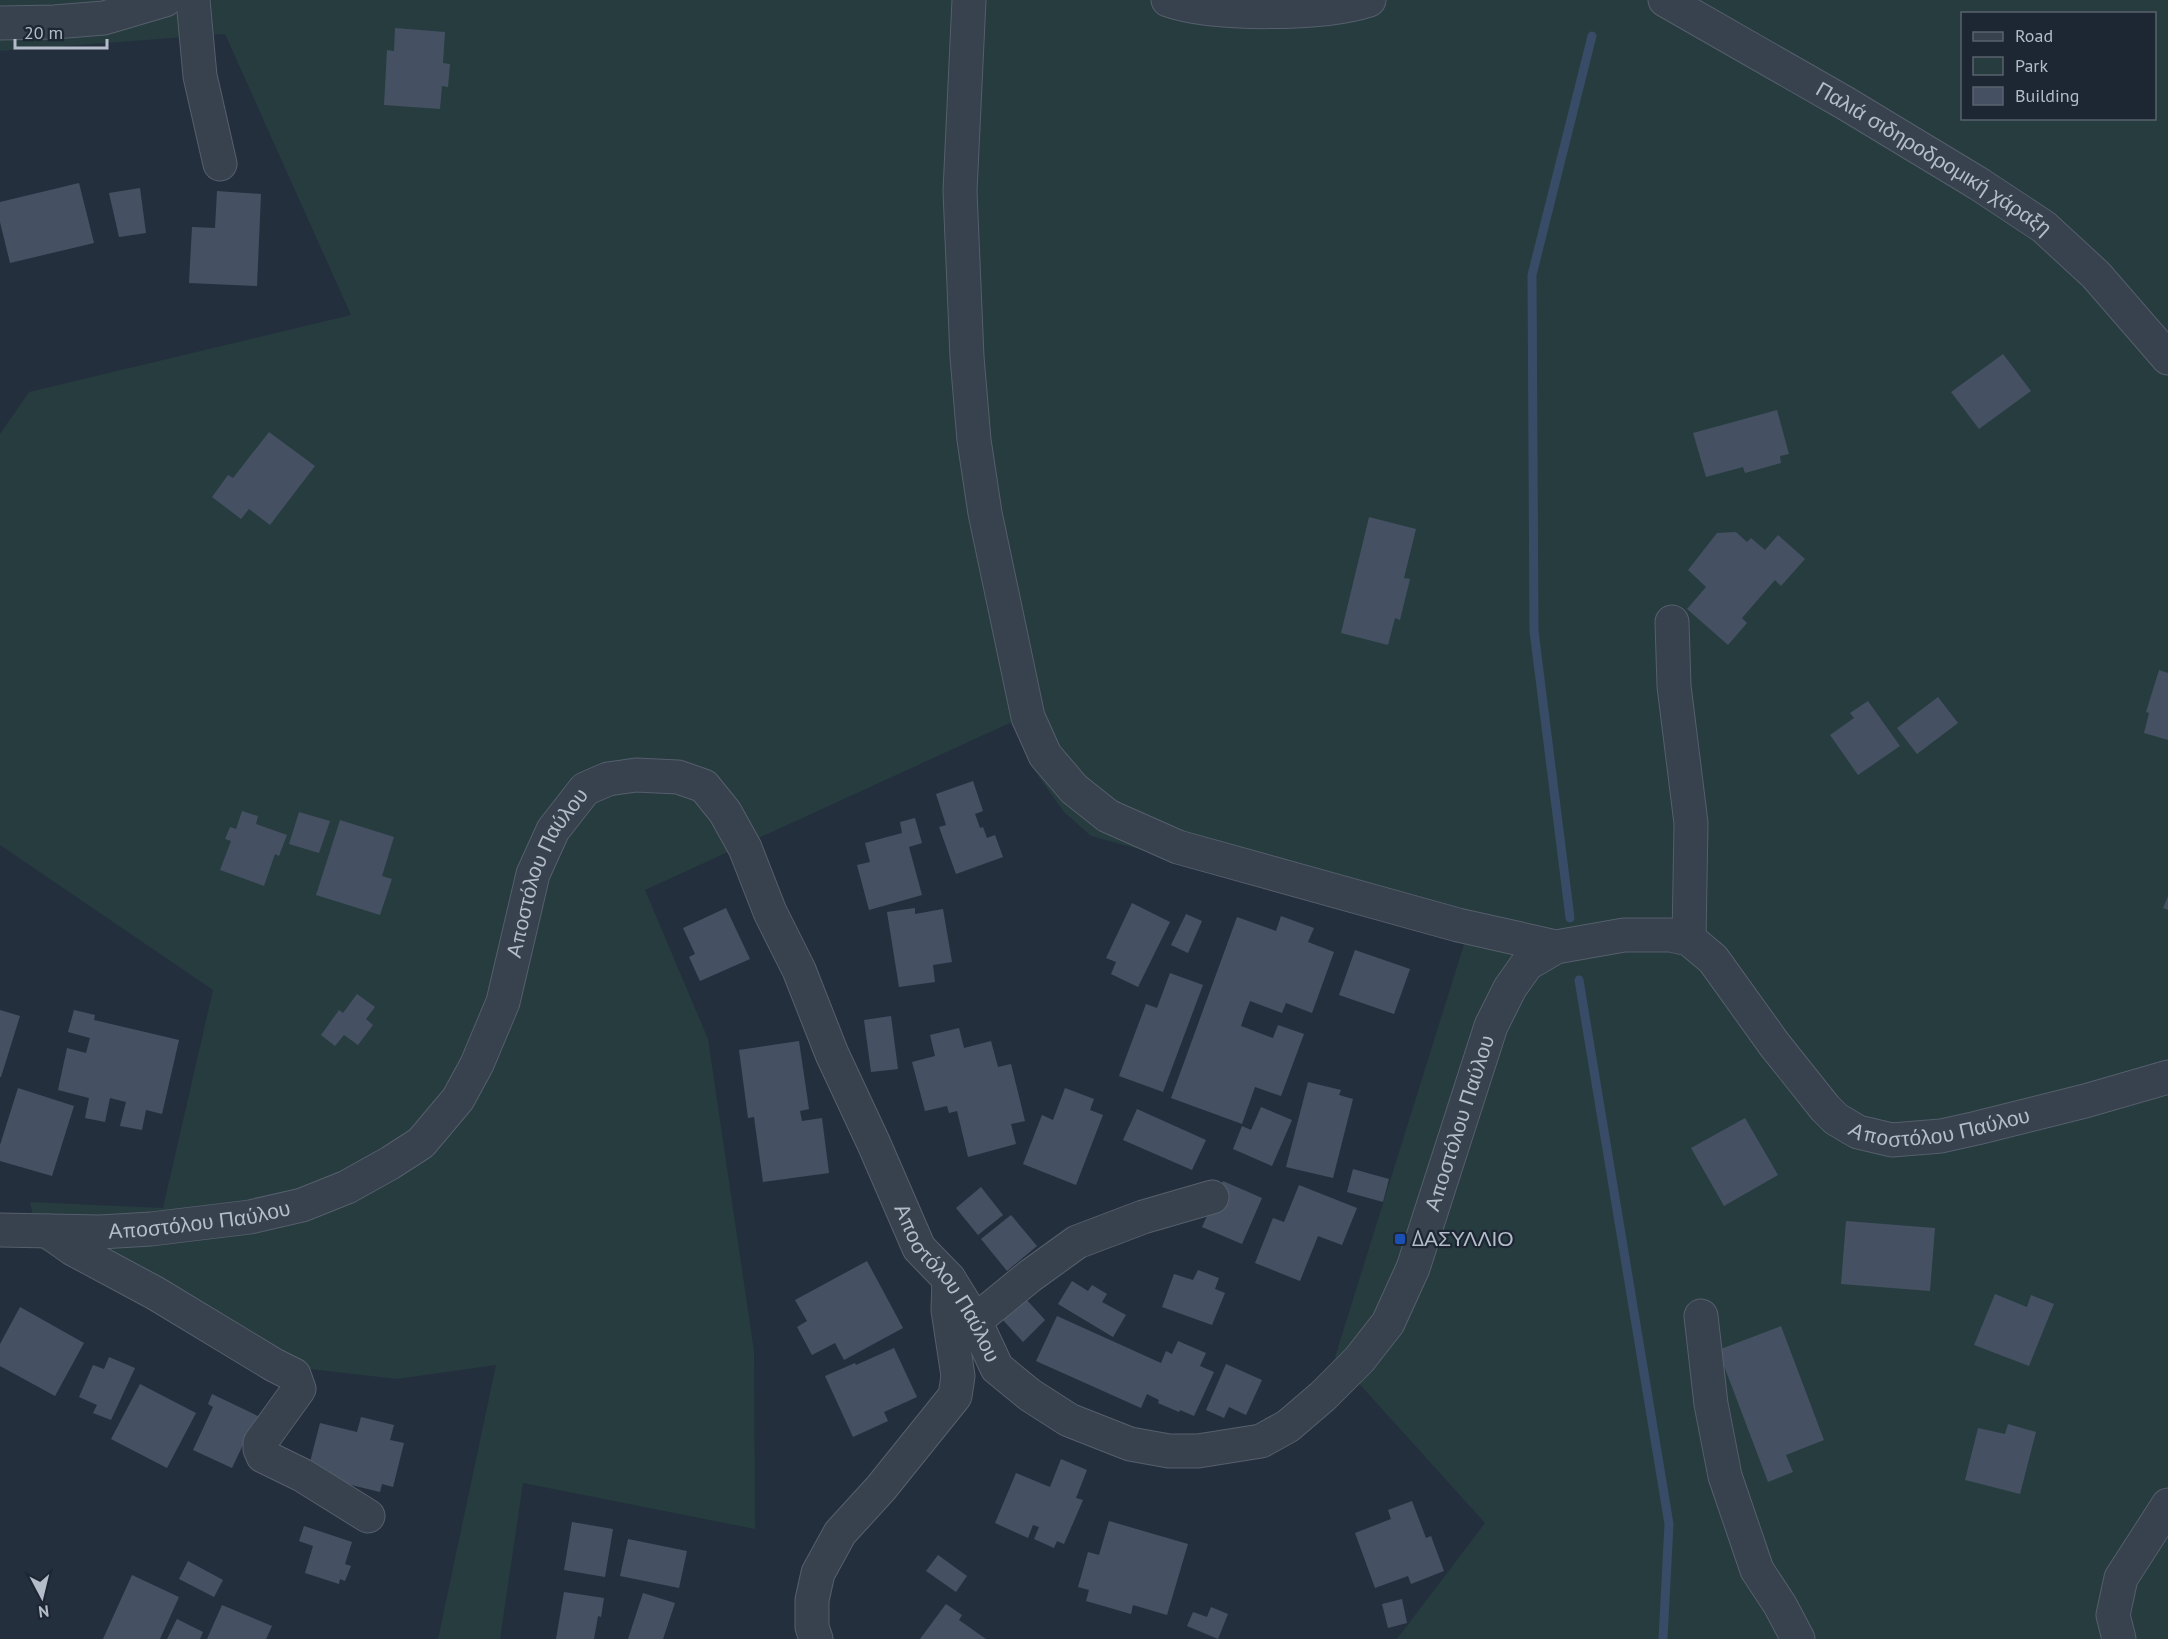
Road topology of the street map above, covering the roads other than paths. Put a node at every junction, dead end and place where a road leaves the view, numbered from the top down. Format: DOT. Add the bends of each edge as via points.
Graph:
graph roads {
  1 [pos="165,0"];
  2 [pos="192,0"];
  3 [pos="969,0"];
  4 [pos="1168,0"];
  5 [pos="1369,0"];
  6 [pos="1665,0"];
  7 [pos="1271,5"];
  8 [pos="0,23"];
  9 [pos="220,164"];
  10 [pos="2168,358"];
  11 [pos="1672,622"];
  12 [pos="1689,939"];
  13 [pos="1556,946"];
  14 [pos="2168,1077"];
  15 [pos="1212,1197"];
  16 [pos="0,1230"];
  17 [pos="48,1231"];
  18 [pos="949,1279"];
  19 [pos="1701,1316"];
  20 [pos="975,1322"];
  21 [pos="2168,1505"];
  22 [pos="368,1516"];
  23 [pos="805,1635"];
  24 [pos="1797,1639"];
  25 [pos="2119,1639"];
  1 -- 8 [label="street" via="104,18"];
  2 -- 9 [label="street" via="200,76"];
  3 -- 13 [label="street" via="960,191 974,440 985,513 1028,717 1044,755 1074,789 1108,816 1178,847 1458,925"];
  4 -- 7 [label="street" via="1217,10"];
  5 -- 7 [label="street" via="1316,10"];
  6 -- 10 [label="street, Παλιά σιδηροδρομική χάραξη" via="1845,103 2044,226 2096,275"];
  11 -- 12 [label="street" via="1674,686 1691,823"];
  12 -- 13 [label="street, Αποστόλου Παύλου" via="1670,934 1624,934"];
  12 -- 14 [label="street, Αποστόλου Παύλου" via="1713,959 1817,1100 1836,1119 1858,1132 1892,1140 1941,1136"];
  13 -- 20 [label="street, Αποστόλου Παύλου" via="1527,964 1491,1026 1413,1268 1388,1323 1359,1360 1288,1426 1261,1442 1225,1448 1169,1451 1130,1444 1069,1420 1030,1395 998,1368"];
  15 -- 20 [label="street" via="1077,1242 1030,1275"];
  16 -- 17 [label="street, Αποστόλου Παύλου"];
  17 -- 18 [label="street, Αποστόλου Παύλου" via="151,1229 250,1217 302,1205 347,1187 421,1143 458,1099 477,1064 502,1002 533,874 553,830 585,789 608,779 656,774 704,786 730,821 919,1248"];
  17 -- 22 [label="street" via="294,1375 299,1389 260,1443 263,1456"];
  18 -- 20 [label="street, Αποστόλου Παύλου"];
  18 -- 23 [label="street" via="948,1310 958,1376 955,1396 840,1533 818,1573"];
  19 -- 24 [label="street" via="1711,1404 1725,1476 1757,1570"];
  21 -- 25 [label="street" via="2121,1578 2113,1615"];
}
